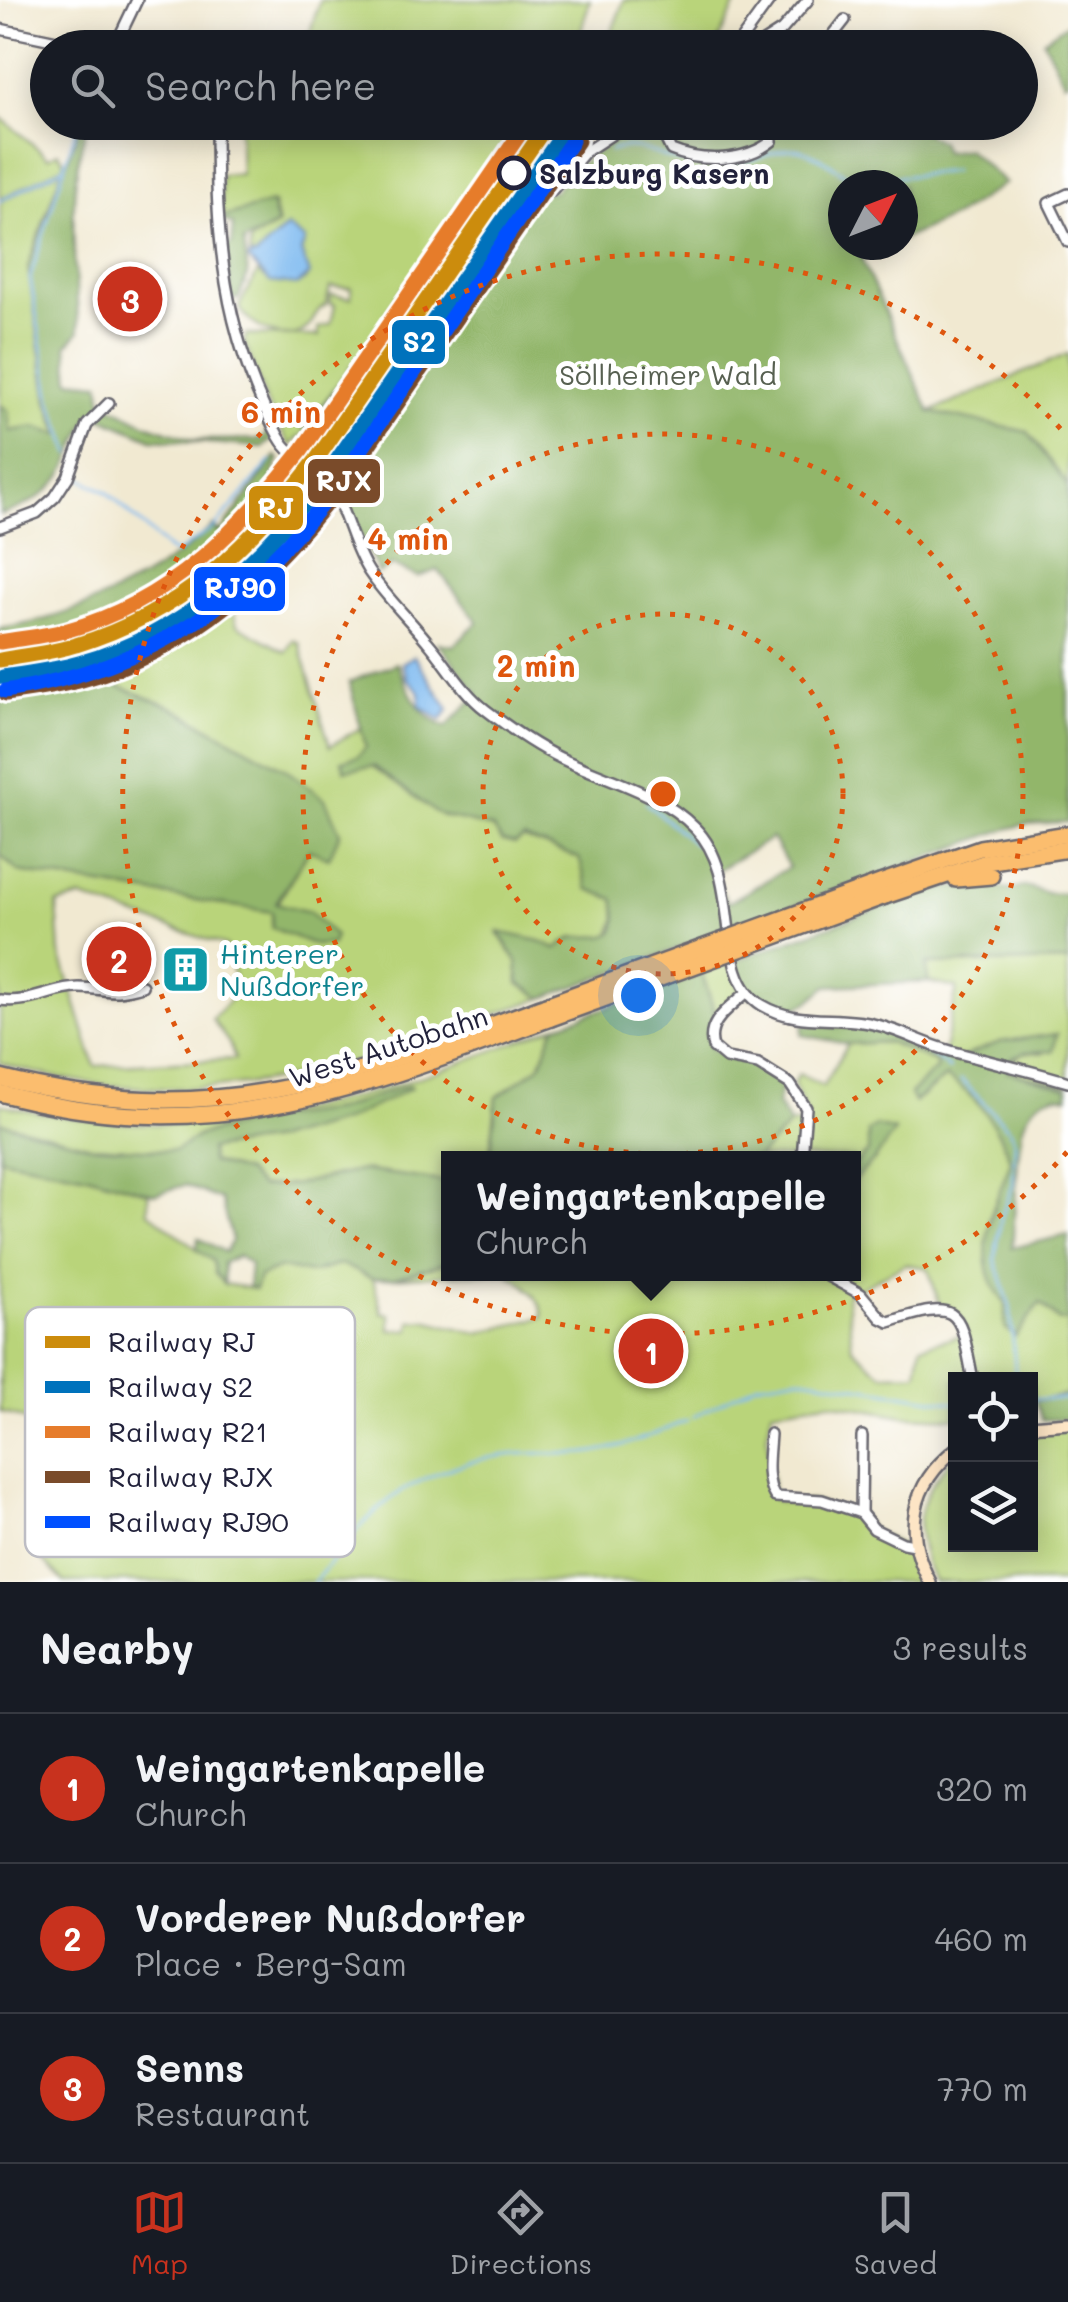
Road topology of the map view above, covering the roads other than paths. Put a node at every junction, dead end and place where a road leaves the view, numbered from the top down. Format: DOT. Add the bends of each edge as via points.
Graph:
graph roads {
  1 [pos="136,0"];
  2 [pos="770,0"];
  3 [pos="808,0"];
  4 [pos="845,20"];
  5 [pos="0,29"];
  6 [pos="122,30"];
  7 [pos="748,30"];
  8 [pos="782,30"];
  9 [pos="837,30"];
  10 [pos="30,35"];
  11 [pos="216,140"];
  12 [pos="604,140"];
  13 [pos="666,140"];
  14 [pos="772,140"];
  15 [pos="1068,194"];
  16 [pos="1068,242"];
  17 [pos="108,403"];
  18 [pos="330,486"];
  19 [pos="0,526"];
  20 [pos="1068,834"];
  21 [pos="1068,848"];
  22 [pos="991,876"];
  23 [pos="918,884"];
  24 [pos="882,889"];
  25 [pos="142,986"];
  26 [pos="746,993"];
  27 [pos="0,1000"];
  28 [pos="549,1012"];
  29 [pos="0,1068"];
  30 [pos="0,1078"];
  31 [pos="1068,1082"];
  32 [pos="40,1088"];
  33 [pos="0,1094"];
  34 [pos="803,1151"];
  35 [pos="837,1281"];
  36 [pos="971,1372"];
  37 [pos="1068,1422"];
  38 [pos="1038,1425"];
  39 [pos="770,1434"];
  40 [pos="862,1436"];
  41 [pos="948,1457"];
  42 [pos="861,1513"];
  43 [pos="914,1545"];
  44 [pos="930,1582"];
  1 -- 6 [label="street"];
  2 -- 7 [label="street"];
  3 -- 8 [label="street"];
  4 -- 9 [label="street"];
  5 -- 10 [label="street"];
  11 -- 18 [label="street" via="227,300 280,438"];
  12 -- 18 [label="street" via="469,260 398,361"];
  13 -- 14 [label="street" via="671,150 708,157 738,157"];
  15 -- 16 [label="street" via="1046,198"];
  17 -- 19 [label="street" via="87,425 55,497 36,513"];
  18 -- 26 [label="street" via="367,569 475,700 536,746 675,811 706,841 725,889 734,969"];
  20 -- 24 [label="highway" via="980,848"];
  21 -- 23 [label="highway" via="986,862"];
  22 -- 23 [label="highway"];
  23 -- 24 [label="highway"];
  24 -- 28 [label="highway, bridge"];
  25 -- 27 [label="street" via="116,994 74,988"];
  26 -- 31 [label="street" via="774,1012 870,1023"];
  26 -- 34 [label="street" via="717,1020 713,1047 790,1084 806,1108"];
  28 -- 32 [label="highway, West Autobahn" via="385,1065 266,1094 160,1102"];
  28 -- 33 [label="highway, West Autobahn" via="349,1090 280,1107 152,1116"];
  29 -- 32 [label="highway"];
  30 -- 32 [label="highway, West Autobahn"];
  35 -- 36 [label="street" via="890,1322 947,1311 963,1330"];
  37 -- 38 [label="street"];
  39 -- 42 [label="street" via="775,1497 822,1500"];
  40 -- 42 [label="street"];
  41 -- 43 [label="street" via="919,1496"];
  42 -- 43 [label="street" via="874,1529"];
  43 -- 44 [label="street"];
}
